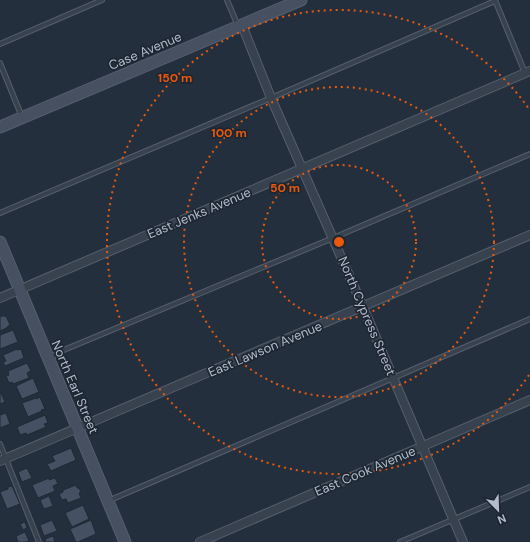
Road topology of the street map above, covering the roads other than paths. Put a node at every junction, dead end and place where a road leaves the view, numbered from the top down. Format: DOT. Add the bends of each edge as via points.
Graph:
graph roads {
  1 [pos="102,0"];
  2 [pos="227,0"];
  3 [pos="301,0"];
  4 [pos="495,0"];
  5 [pos="240,26"];
  6 [pos="0,44"];
  7 [pos="0,64"];
  8 [pos="528,72"];
  9 [pos="272,98"];
  10 [pos="23,118"];
  11 [pos="0,127"];
  12 [pos="530,154"];
  13 [pos="302,169"];
  14 [pos="0,214"];
  15 [pos="530,235"];
  16 [pos="333,238"];
  17 [pos="0,242"];
  18 [pos="20,290"];
  19 [pos="0,298"];
  20 [pos="363,307"];
  21 [pos="530,319"];
  22 [pos="48,359"];
  23 [pos="394,378"];
  24 [pos="530,400"];
  25 [pos="77,428"];
  26 [pos="0,444"];
  27 [pos="422,446"];
  28 [pos="3,460"];
  29 [pos="530,487"];
  30 [pos="108,501"];
  31 [pos="453,519"];
  32 [pos="39,542"];
  33 [pos="125,542"];
  34 [pos="200,542"];
  35 [pos="400,542"];
  36 [pos="463,542"];
  1 -- 6 [label="lane"];
  2 -- 5 [label="lane, North Cypress Street"];
  3 -- 5 [label="street, Case Avenue"];
  4 -- 8 [label="lane"];
  4 -- 9 [label="lane"];
  5 -- 9 [label="street, North Cypress Street"];
  5 -- 10 [label="street, Case Avenue"];
  7 -- 10 [label="lane"];
  8 -- 13 [label="street, East Jenks Avenue"];
  9 -- 13 [label="street, North Cypress Street"];
  9 -- 14 [label="lane"];
  10 -- 11 [label="street, Case Avenue"];
  12 -- 16 [label="lane"];
  13 -- 16 [label="street, North Cypress Street"];
  13 -- 18 [label="street, East Jenks Avenue"];
  15 -- 20 [label="street, East Lawson Avenue"];
  16 -- 20 [label="street, North Cypress Street"];
  16 -- 22 [label="lane" via="59,352"];
  17 -- 18 [label="street, North Earl Street"];
  18 -- 19 [label="street, East Jenks Avenue"];
  18 -- 22 [label="street, North Earl Street"];
  20 -- 23 [label="street, North Cypress Street"];
  20 -- 25 [label="street, East Lawson Avenue"];
  21 -- 23 [label="lane"];
  22 -- 25 [label="street, North Earl Street"];
  23 -- 27 [label="street, North Cypress Street"];
  23 -- 30 [label="lane"];
  24 -- 27 [label="street, East Cook Avenue"];
  25 -- 28 [label="street, East Lawson Avenue"];
  25 -- 30 [label="street, North Earl Street"];
  26 -- 28 [label="lane"];
  27 -- 31 [label="street, North Cypress Street"];
  27 -- 34 [label="street, East Cook Avenue"];
  28 -- 32 [label="lane"];
  29 -- 31 [label="lane"];
  30 -- 33 [label="street, North Earl Street"];
  31 -- 35 [label="lane"];
  31 -- 36 [label="street, North Cypress Street"];
}
